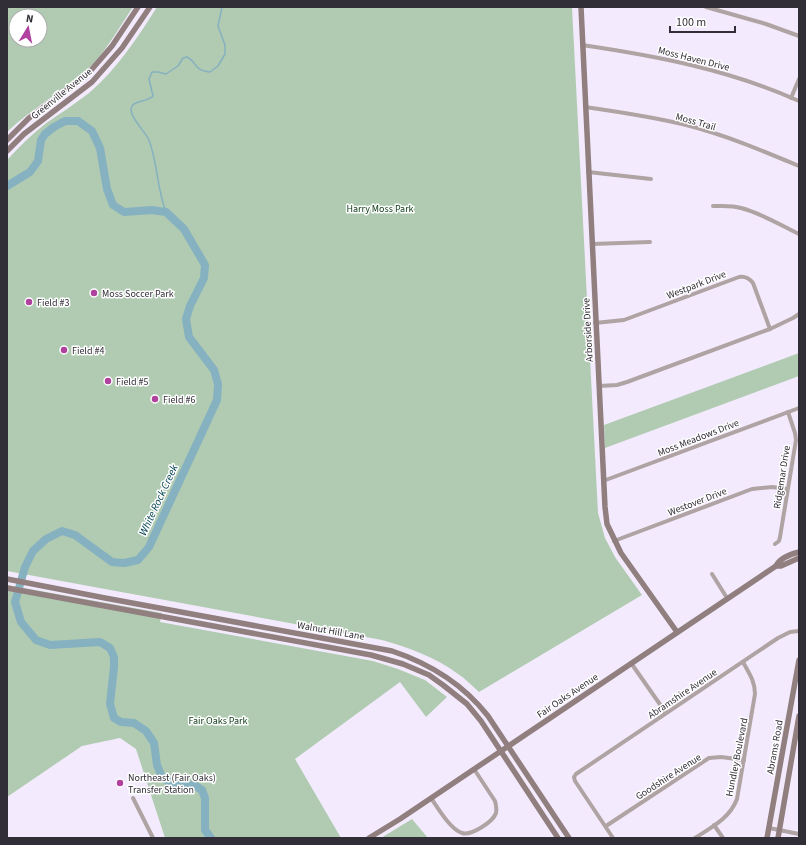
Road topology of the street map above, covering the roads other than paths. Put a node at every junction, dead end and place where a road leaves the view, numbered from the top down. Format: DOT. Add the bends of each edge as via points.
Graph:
graph roads {
  1 [pos="138,7"];
  2 [pos="150,7"];
  3 [pos="581,7"];
  4 [pos="706,7"];
  5 [pos="799,36"];
  6 [pos="582,46"];
  7 [pos="799,79"];
  8 [pos="791,98"];
  9 [pos="799,101"];
  10 [pos="585,106"];
  11 [pos="7,140"];
  12 [pos="7,151"];
  13 [pos="799,166"];
  14 [pos="588,172"];
  15 [pos="650,179"];
  16 [pos="713,206"];
  17 [pos="799,234"];
  18 [pos="650,242"];
  19 [pos="592,244"];
  20 [pos="799,314"];
  21 [pos="596,323"];
  22 [pos="770,329"];
  23 [pos="598,386"];
  24 [pos="799,408"];
  25 [pos="788,412"];
  26 [pos="603,481"];
  27 [pos="787,489"];
  28 [pos="614,541"];
  29 [pos="775,544"];
  30 [pos="799,553"];
  31 [pos="712,574"];
  32 [pos="7,579"];
  33 [pos="7,588"];
  34 [pos="727,598"];
  35 [pos="799,631"];
  36 [pos="677,632"];
  37 [pos="799,660"];
  38 [pos="743,662"];
  39 [pos="631,663"];
  40 [pos="797,684"];
  41 [pos="666,713"];
  42 [pos="799,716"];
  43 [pos="508,746"];
  44 [pos="500,751"];
  45 [pos="744,760"];
  46 [pos="474,769"];
  47 [pos="133,798"];
  48 [pos="431,798"];
  49 [pos="714,825"];
  50 [pos="606,826"];
  51 [pos="769,828"];
  52 [pos="779,830"];
  53 [pos="799,834"];
  54 [pos="154,838"];
  55 [pos="369,838"];
  56 [pos="558,838"];
  57 [pos="568,838"];
  58 [pos="613,838"];
  59 [pos="695,838"];
  60 [pos="723,838"];
  61 [pos="767,838"];
  62 [pos="778,838"];
  1 -- 11 [label="main road, Greenville Avenue" via="112,46 86,76 29,118"];
  2 -- 12 [label="main road, Greenville Avenue" via="122,48 92,82 24,134"];
  3 -- 6 [label="main road, Arborside Drive"];
  4 -- 5 [label="street"];
  6 -- 8 [label="street, Moss Haven Drive" via="647,55 693,65 754,83"];
  6 -- 10 [label="main road, Arborside Drive"];
  7 -- 8 [label="street"];
  8 -- 9 [label="street, Moss Haven Drive"];
  10 -- 13 [label="street, Moss Trail" via="691,127 761,150"];
  10 -- 14 [label="main road, Arborside Drive"];
  14 -- 15 [label="street"];
  14 -- 19 [label="main road, Arborside Drive"];
  16 -- 17 [label="street" via="731,206 751,211"];
  18 -- 19 [label="street"];
  19 -- 21 [label="main road, Arborside Drive"];
  20 -- 22 [label="street"];
  21 -- 22 [label="street, Westpark Drive" via="624,320 744,276 753,283"];
  21 -- 23 [label="main road, Arborside Drive"];
  22 -- 23 [label="street" via="627,382"];
  23 -- 26 [label="main road, Arborside Drive"];
  24 -- 25 [label="street, Moss Meadows Drive"];
  25 -- 26 [label="street, Moss Meadows Drive"];
  25 -- 27 [label="street, Ridgemar Drive" via="796,440"];
  26 -- 28 [label="main road, Arborside Drive" via="607,524"];
  27 -- 28 [label="street, Westover Drive" via="752,489"];
  27 -- 29 [label="street, Ridgemar Drive" via="780,537"];
  28 -- 36 [label="main road, Arborside Drive"];
  30 -- 34 [label="main road, Fair Oaks Avenue"];
  31 -- 34 [label="street"];
  32 -- 43 [label="main road, Walnut Hill Lane" via="392,651 417,660 458,685 479,704"];
  33 -- 44 [label="main road, Walnut Hill Lane" via="371,655 415,669 443,685 474,712"];
  34 -- 36 [label="main road, Fair Oaks Avenue"];
  35 -- 38 [label="street, Abramshire Avenue" via="785,634"];
  36 -- 39 [label="main road, Fair Oaks Avenue"];
  37 -- 40 [label="main road, Abrams Road"];
  38 -- 41 [label="street, Abramshire Avenue"];
  38 -- 45 [label="street, Hundley Boulevard" via="753,679 755,694"];
  39 -- 41 [label="street"];
  39 -- 43 [label="main road, Fair Oaks Avenue"];
  40 -- 51 [label="main road, Abrams Road"];
  41 -- 50 [label="street, Abramshire Avenue" via="574,777"];
  42 -- 52 [label="main road, Abrams Road"];
  43 -- 44 [label="main road, Fair Oaks Avenue"];
  43 -- 57 [label="main road, Walnut Hill Lane"];
  44 -- 46 [label="main road, Fair Oaks Avenue"];
  44 -- 56 [label="main road, Walnut Hill Lane"];
  45 -- 49 [label="street, Hundley Boulevard" via="734,806"];
  45 -- 50 [label="street, Goodshire Avenue" via="709,758"];
  46 -- 48 [label="main road, Fair Oaks Avenue"];
  46 -- 48 [label="street" via="497,806 494,817 474,832 468,834 457,830"];
  47 -- 54 [label="street"];
  48 -- 55 [label="main road, Fair Oaks Avenue"];
  49 -- 59 [label="street, Hundley Boulevard"];
  49 -- 60 [label="street"];
  50 -- 58 [label="street"];
  51 -- 52 [label="street"];
  51 -- 61 [label="main road, Abrams Road"];
  52 -- 53 [label="street"];
  52 -- 62 [label="main road, Abrams Road"];
}
